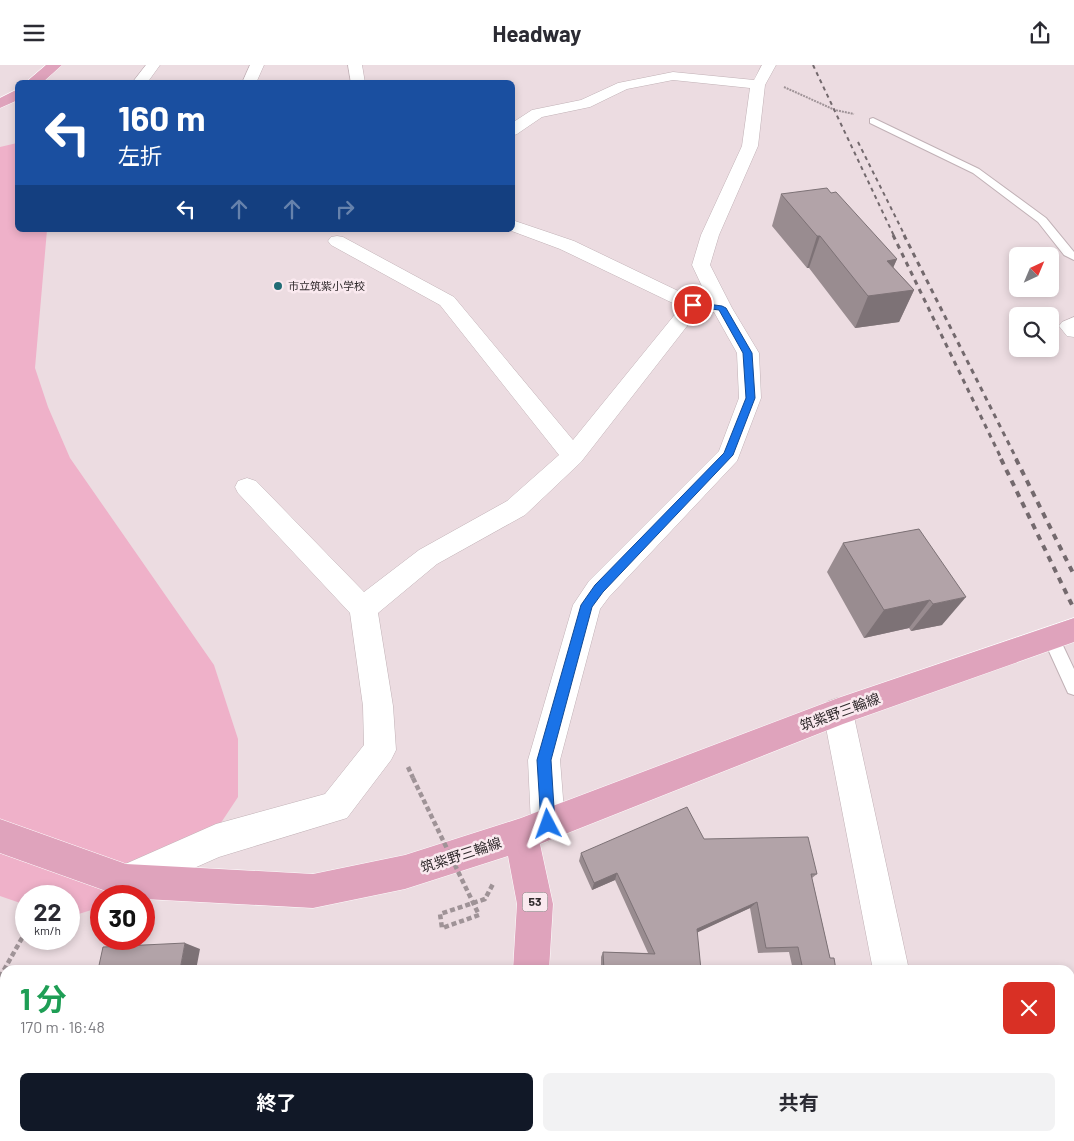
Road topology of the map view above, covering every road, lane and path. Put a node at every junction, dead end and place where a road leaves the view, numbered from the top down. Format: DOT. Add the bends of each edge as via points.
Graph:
graph roads {
  1 [pos="55,65"];
  2 [pos="153,65"];
  3 [pos="257,65"];
  4 [pos="355,65"];
  5 [pos="763,75"];
  6 [pos="36,80"];
  7 [pos="141,80"];
  8 [pos="250,80"];
  9 [pos="358,80"];
  10 [pos="15,95"];
  11 [pos="0,104"];
  12 [pos="873,121"];
  13 [pos="515,129"];
  14 [pos="515,226"];
  15 [pos="337,241"];
  16 [pos="1074,257"];
  17 [pos="693,305"];
  18 [pos="722,308"];
  19 [pos="1074,323"];
  20 [pos="1074,331"];
  21 [pos="573,456"];
  22 [pos="247,487"];
  23 [pos="363,609"];
  24 [pos="1062,634"];
  25 [pos="1074,687"];
  26 [pos="838,711"];
  27 [pos="413,778"];
  28 [pos="535,829"];
  29 [pos="0,836"];
  30 [pos="496,879"];
  31 [pos="126,881"];
  32 [pos="15,950"];
  33 [pos="7,965"];
  34 [pos="531,965"];
  35 [pos="890,965"];
  1 -- 6 [label="main road"];
  2 -- 7 [label="street"];
  3 -- 8 [label="street"];
  4 -- 9 [label="street"];
  5 -- 12 [label="path" via="821,105 844,113 860,114"];
  5 -- 13 [label="street" via="673,76 623,86 585,104 537,113"];
  5 -- 18 [label="street" via="750,145 710,235 701,265"];
  10 -- 11 [label="main road"];
  12 -- 16 [label="lane" via="976,171 1042,220"];
  14 -- 17 [label="street" via="567,245"];
  15 -- 21 [label="street" via="447,301"];
  17 -- 18 [label="street"];
  17 -- 21 [label="street"];
  18 -- 28 [label="street" via="748,353 750,398 728,455 587,605 544,760"];
  19 -- 20 [label="street" via="1069,326"];
  21 -- 23 [label="street" via="516,507 428,557"];
  22 -- 23 [label="street"];
  23 -- 31 [label="street" via="378,706 380,750 335,807 216,841"];
  24 -- 25 [label="lane"];
  24 -- 26 [label="main road, 筑紫野三輪線"];
  26 -- 28 [label="main road, 筑紫野三輪線"];
  26 -- 35 [label="street"];
  27 -- 30 [label="path, bridge" via="480,915 442,928 440,914 485,899"];
  28 -- 31 [label="main road, 筑紫野三輪線" via="405,873 313,891"];
  28 -- 34 [label="main road, 53"];
  29 -- 31 [label="main road, 筑紫野三輪線"];
  32 -- 33 [label="path"];
}
